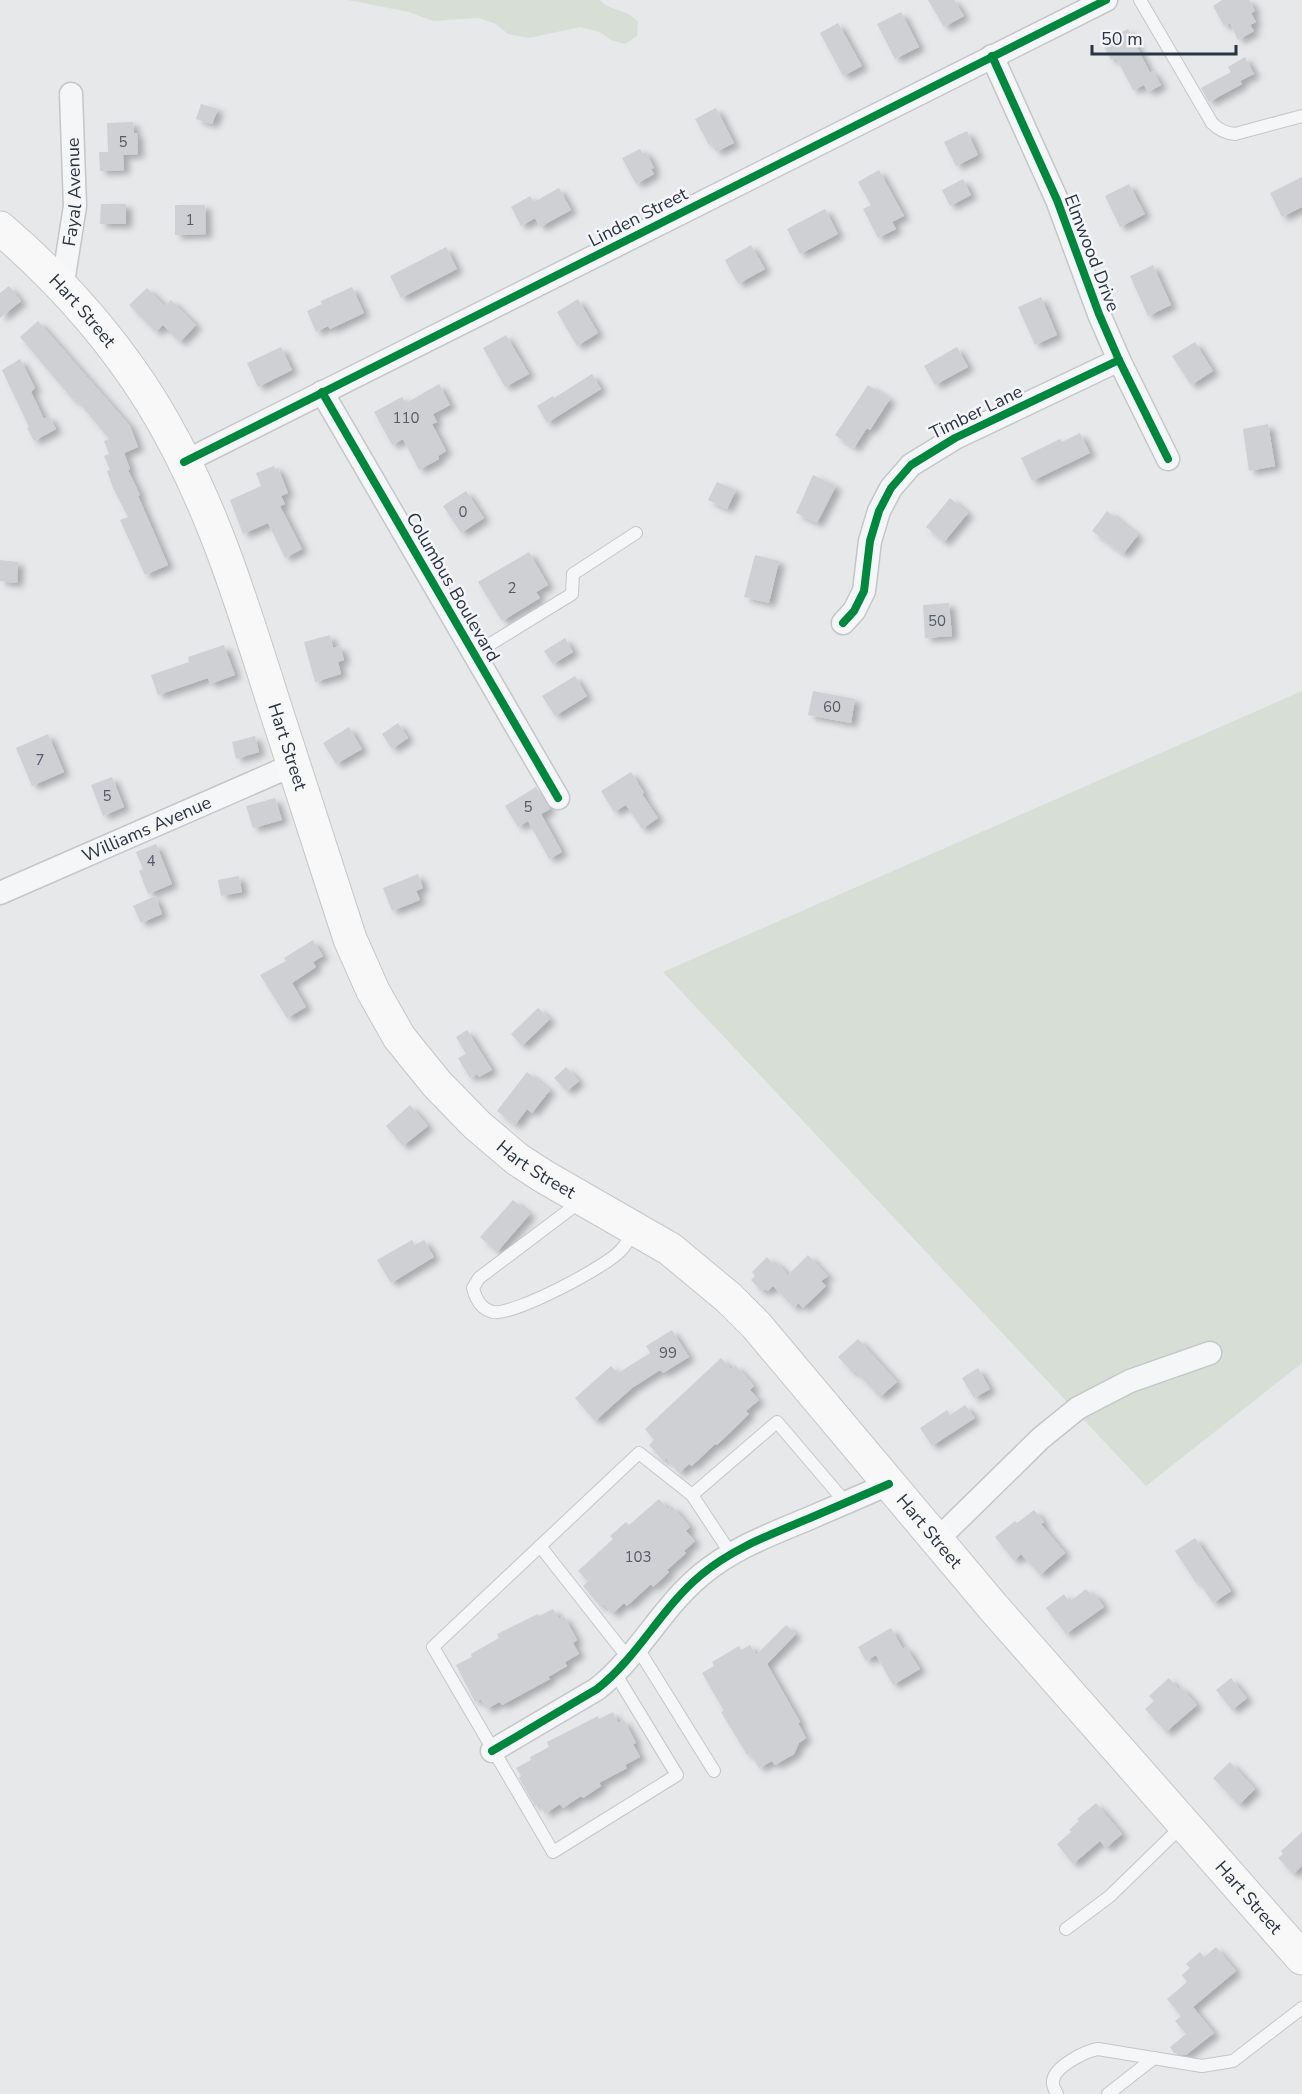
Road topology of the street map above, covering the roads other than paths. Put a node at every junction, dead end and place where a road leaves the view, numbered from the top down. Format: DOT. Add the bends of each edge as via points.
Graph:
graph roads {
  1 [pos="1106,0"];
  2 [pos="1140,0"];
  3 [pos="992,56"];
  4 [pos="71,94"];
  5 [pos="1302,116"];
  6 [pos="0,228"];
  7 [pos="62,289"];
  8 [pos="1119,360"];
  9 [pos="322,392"];
  10 [pos="1168,459"];
  11 [pos="184,462"];
  12 [pos="636,533"];
  13 [pos="843,623"];
  14 [pos="474,654"];
  15 [pos="293,765"];
  16 [pos="558,798"];
  17 [pos="0,893"];
  18 [pos="583,1199"];
  19 [pos="634,1230"];
  20 [pos="1210,1353"];
  21 [pos="889,1484"];
  22 [pos="692,1496"];
  23 [pos="846,1503"];
  24 [pos="937,1540"];
  25 [pos="540,1546"];
  26 [pos="731,1554"];
  27 [pos="627,1660"];
  28 [pos="492,1751"];
  29 [pos="714,1771"];
  30 [pos="1185,1824"];
  31 [pos="1066,1929"];
  32 [pos="1302,1958"];
  33 [pos="1302,2008"];
  34 [pos="1154,2058"];
  35 [pos="1057,2094"];
  36 [pos="1108,2094"];
  1 -- 3 [label="street, Linden Street"];
  2 -- 5 [label="lane" via="1219,129 1235,134"];
  3 -- 8 [label="street, Elmwood Drive" via="1057,200"];
  3 -- 9 [label="street, Linden Street"];
  4 -- 7 [label="street, Fayal Avenue" via="75,206"];
  6 -- 7 [label="main road, Hart Street"];
  7 -- 11 [label="main road, Hart Street" via="135,375"];
  8 -- 10 [label="street, Elmwood Drive"];
  8 -- 13 [label="street, Timber Lane" via="955,438 911,465 879,510 870,541 864,591"];
  9 -- 11 [label="street, Linden Street"];
  9 -- 14 [label="street, Columbus Boulevard"];
  11 -- 15 [label="main road, Hart Street" via="230,569"];
  12 -- 14 [label="lane" via="573,574 573,594"];
  14 -- 16 [label="street, Columbus Boulevard"];
  15 -- 17 [label="street, Williams Avenue"];
  15 -- 18 [label="main road, Hart Street" via="350,939 399,1037 437,1084 496,1143"];
  18 -- 19 [label="main road, Hart Street"];
  18 -- 19 [label="lane" via="479,1278 473,1288 476,1300 484,1308 495,1312 512,1310 569,1283 621,1251"];
  19 -- 21 [label="main road, Hart Street" via="670,1250 729,1298"];
  20 -- 24 [label="street" via="1130,1382 1078,1408 1041,1438"];
  21 -- 23 [label="street"];
  21 -- 24 [label="main road, Hart Street"];
  22 -- 23 [label="lane" via="777,1422"];
  22 -- 25 [label="lane" via="639,1453"];
  22 -- 26 [label="lane"];
  23 -- 26 [label="street"];
  24 -- 30 [label="main road, Hart Street"];
  25 -- 27 [label="lane"];
  25 -- 28 [label="lane" via="434,1647"];
  26 -- 27 [label="street" via="687,1588"];
  27 -- 28 [label="street" via="597,1689"];
  27 -- 28 [label="lane" via="677,1775 553,1852"];
  27 -- 29 [label="lane"];
  30 -- 31 [label="lane" via="1110,1896"];
  30 -- 32 [label="main road, Hart Street"];
  33 -- 34 [label="lane" via="1233,2061 1202,2066"];
  34 -- 35 [label="lane" via="1088,2050 1054,2075 1052,2082"];
  34 -- 36 [label="lane"];
}
